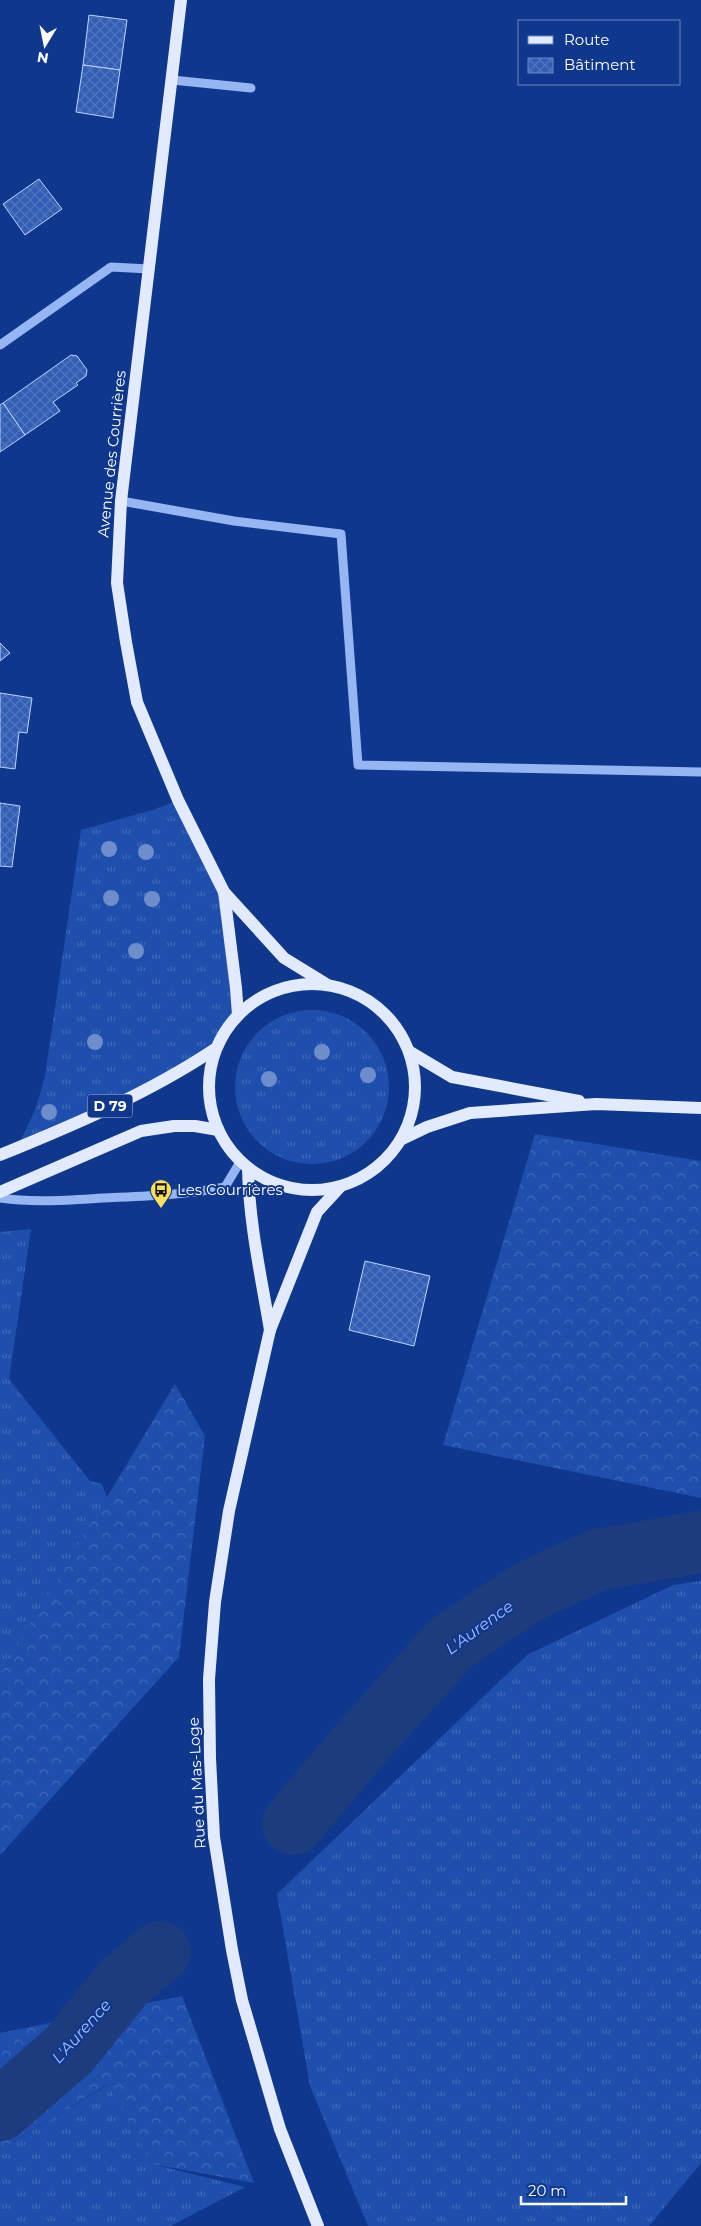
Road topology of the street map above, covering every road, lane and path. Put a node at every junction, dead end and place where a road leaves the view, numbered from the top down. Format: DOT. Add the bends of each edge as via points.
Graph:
graph roads {
  1 [pos="181,0"];
  2 [pos="172,80"];
  3 [pos="251,88"];
  4 [pos="149,269"];
  5 [pos="0,345"];
  6 [pos="121,501"];
  7 [pos="701,772"];
  8 [pos="224,892"];
  9 [pos="328,985"];
  10 [pos="238,1015"];
  11 [pos="215,1049"];
  12 [pos="410,1052"];
  13 [pos="596,1104"];
  14 [pos="701,1108"];
  15 [pos="218,1130"];
  16 [pos="402,1139"];
  17 [pos="0,1155"];
  18 [pos="244,1165"];
  19 [pos="340,1187"];
  20 [pos="0,1192"];
  21 [pos="0,1198"];
  22 [pos="270,1330"];
  23 [pos="318,2226"];
  1 -- 2 [label="main road, Avenue des Courrières"];
  2 -- 3 [label="street"];
  2 -- 4 [label="main road, Avenue des Courrières"];
  4 -- 5 [label="street" via="111,267"];
  4 -- 6 [label="main road, Avenue des Courrières"];
  6 -- 7 [label="street" via="234,521 341,534 358,766"];
  6 -- 8 [label="main road, Avenue des Courrières" via="117,582 138,702 178,800"];
  8 -- 9 [label="main road, Avenue des Courrières" via="284,958"];
  8 -- 10 [label="main road, Avenue des Courrières"];
  9 -- 10 [label="main road" via="295,985 264,996"];
  9 -- 12 [label="main road" via="354,993 378,1007 397,1027"];
  10 -- 11 [label="main road"];
  11 -- 15 [label="main road" via="209,1079 210,1105"];
  11 -- 17 [label="main road, D 79" via="161,1081 59,1131"];
  12 -- 13 [label="main road" via="452,1077"];
  12 -- 16 [label="main road" via="416,1080 413,1111"];
  13 -- 14 [label="main road"];
  13 -- 16 [label="main road" via="470,1113"];
  15 -- 18 [label="main road"];
  15 -- 20 [label="main road, D 79" via="174,1126 141,1131"];
  16 -- 19 [label="main road" via="386,1160 365,1176"];
  18 -- 19 [label="main road" via="269,1181 292,1188"];
  18 -- 21 [label="street" via="225,1187 208,1190 34,1202"];
  18 -- 22 [label="main road, Rue du Mas-Loge"];
  19 -- 22 [label="main road, Rue du Mas-Loge" via="317,1212"];
  22 -- 23 [label="main road, Rue du Mas-Loge" via="229,1511 215,1602 208,1679 214,1837 242,2000 280,2129"];
}
